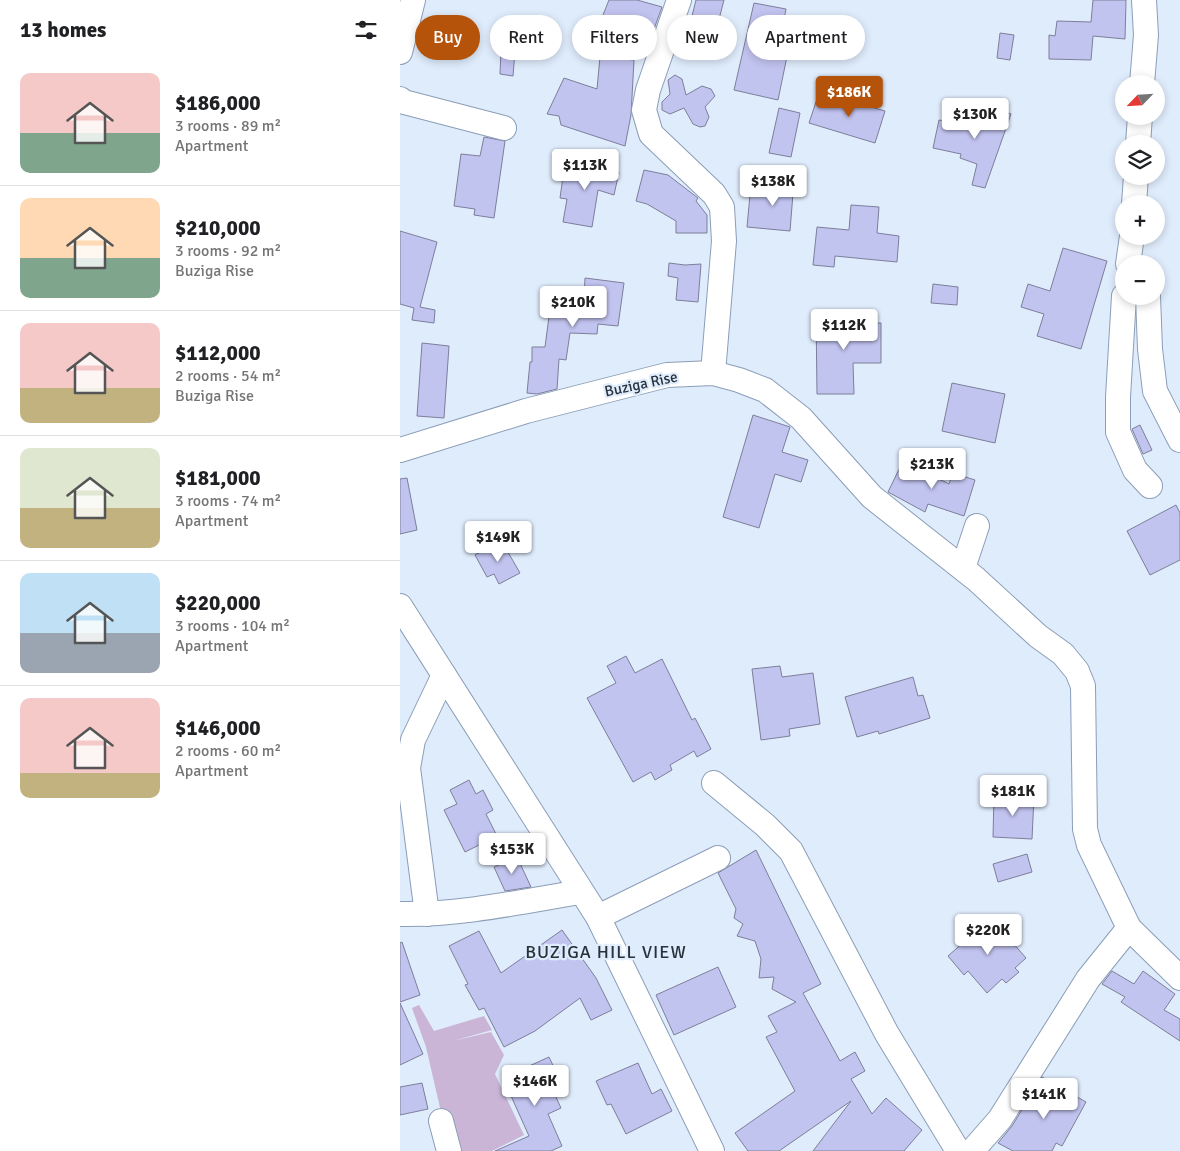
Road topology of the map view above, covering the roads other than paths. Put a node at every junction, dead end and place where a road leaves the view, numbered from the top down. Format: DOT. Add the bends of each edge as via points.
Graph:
graph roads {
  1 [pos="413,0"];
  2 [pos="678,0"];
  3 [pos="1144,0"];
  4 [pos="400,52"];
  5 [pos="1143,75"];
  6 [pos="400,99"];
  7 [pos="504,128"];
  8 [pos="1123,305"];
  9 [pos="1148,305"];
  10 [pos="713,373"];
  11 [pos="1180,440"];
  12 [pos="400,450"];
  13 [pos="1150,486"];
  14 [pos="977,526"];
  15 [pos="963,568"];
  16 [pos="400,606"];
  17 [pos="444,675"];
  18 [pos="714,783"];
  19 [pos="718,858"];
  20 [pos="580,892"];
  21 [pos="400,914"];
  22 [pos="427,914"];
  23 [pos="598,918"];
  24 [pos="1129,928"];
  25 [pos="1180,978"];
  26 [pos="441,1121"];
  27 [pos="449,1151"];
  28 [pos="712,1151"];
  29 [pos="958,1151"];
  30 [pos="972,1151"];
  1 -- 4 [label="street"];
  2 -- 10 [label="street" via="644,110 651,134 714,194 722,207 724,242"];
  3 -- 5 [label="street" via="1146,34"];
  6 -- 7 [label="street"];
  8 -- 13 [label="street" via="1118,432 1135,470"];
  9 -- 11 [label="street" via="1155,391"];
  10 -- 12 [label="street, Buziga Rise" via="667,375 526,411"];
  10 -- 15 [label="street, Buziga Rise" via="765,390 793,412 872,497"];
  14 -- 15 [label="street"];
  15 -- 24 [label="street, Buziga Rise" via="1038,636 1063,654 1077,671 1083,686 1085,829 1089,846"];
  16 -- 17 [label="street"];
  17 -- 20 [label="street"];
  17 -- 22 [label="street" via="413,740 408,768"];
  18 -- 29 [label="street" via="791,851 886,1034"];
  19 -- 23 [label="street"];
  20 -- 22 [label="street"];
  20 -- 23 [label="street"];
  21 -- 22 [label="street"];
  23 -- 28 [label="street"];
  24 -- 25 [label="street, Buziga Rise"];
  24 -- 30 [label="street" via="1088,980 1000,1119"];
  26 -- 27 [label="street"];
}
